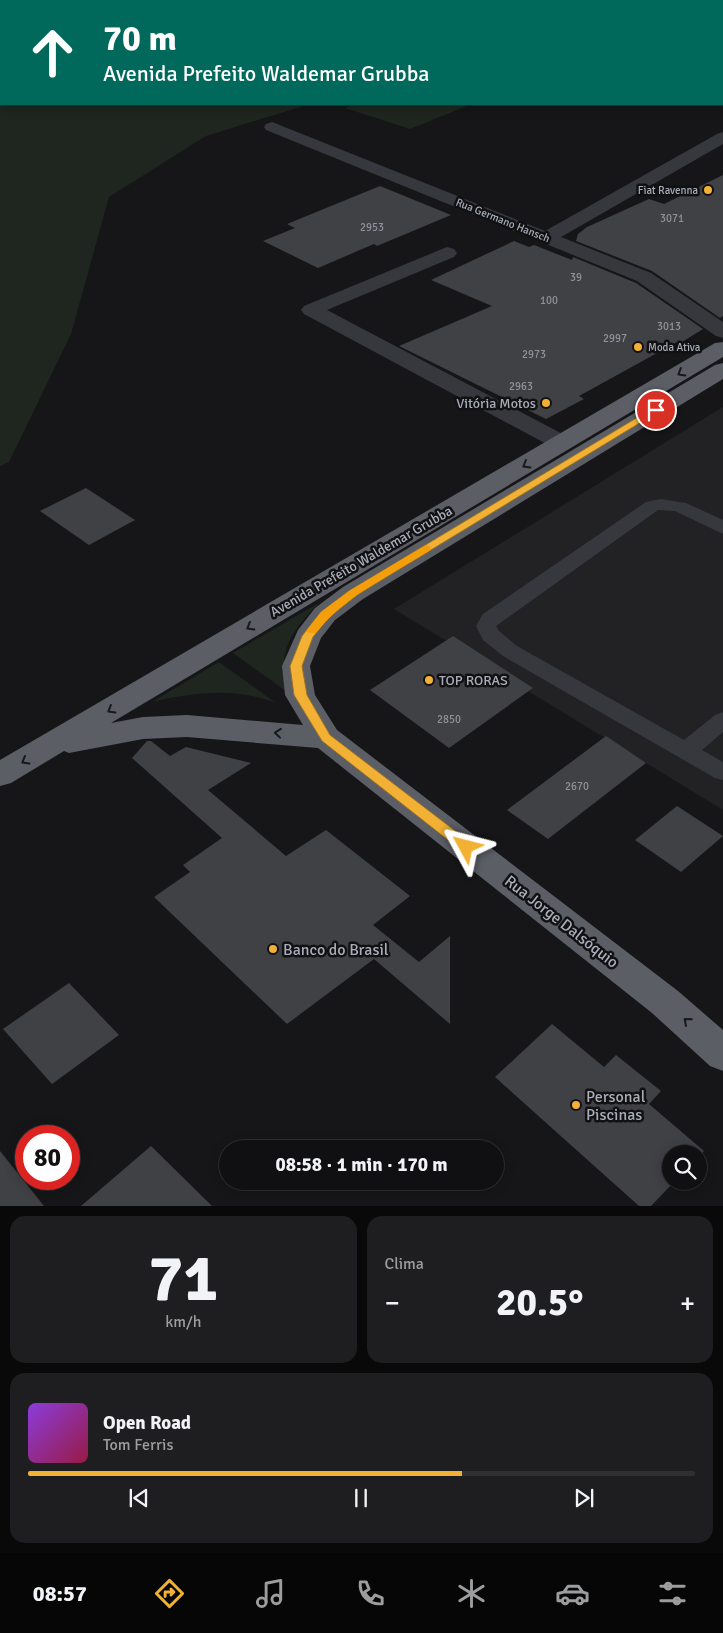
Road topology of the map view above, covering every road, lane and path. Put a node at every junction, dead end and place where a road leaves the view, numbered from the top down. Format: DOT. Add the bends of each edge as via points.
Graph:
graph roads {
  1 [pos="272,127"];
  2 [pos="723,137"];
  3 [pos="546,238"];
  4 [pos="447,253"];
  5 [pos="723,332"];
  6 [pos="723,348"];
  7 [pos="717,377"];
  8 [pos="562,443"];
  9 [pos="723,528"];
  10 [pos="325,614"];
  11 [pos="723,720"];
  12 [pos="326,738"];
  13 [pos="50,746"];
  14 [pos="686,751"];
  15 [pos="723,772"];
  16 [pos="0,775"];
  17 [pos="723,1054"];
  1 -- 3 [label="street, Rua Germano Hansch"];
  2 -- 3 [label="street"];
  3 -- 5 [label="street, Rua Germano Hansch" via="644,277"];
  4 -- 8 [label="street" via="311,310"];
  6 -- 8 [label="highway, Avenida Prefeito Waldemar Grubba, one-way"];
  7 -- 10 [label="highway, Avenida Prefeito Waldemar Grubba" via="390,569"];
  8 -- 13 [label="highway, Avenida Prefeito Waldemar Grubba, one-way"];
  9 -- 14 [label="lane" via="675,504 652,506 490,619 486,626 490,635 510,652"];
  10 -- 12 [label="highway, Rua Jorge Dalsóquio" via="308,636 296,666 300,695"];
  11 -- 14 [label="lane"];
  12 -- 13 [label="highway, one-way" via="187,726 143,728"];
  17 -- 12 [label="highway, Rua Jorge Dalsóquio, one-way" via="665,1002"];
  13 -- 16 [label="highway, Avenida Prefeito Waldemar Grubba, one-way"];
  14 -- 15 [label="lane"];
}
